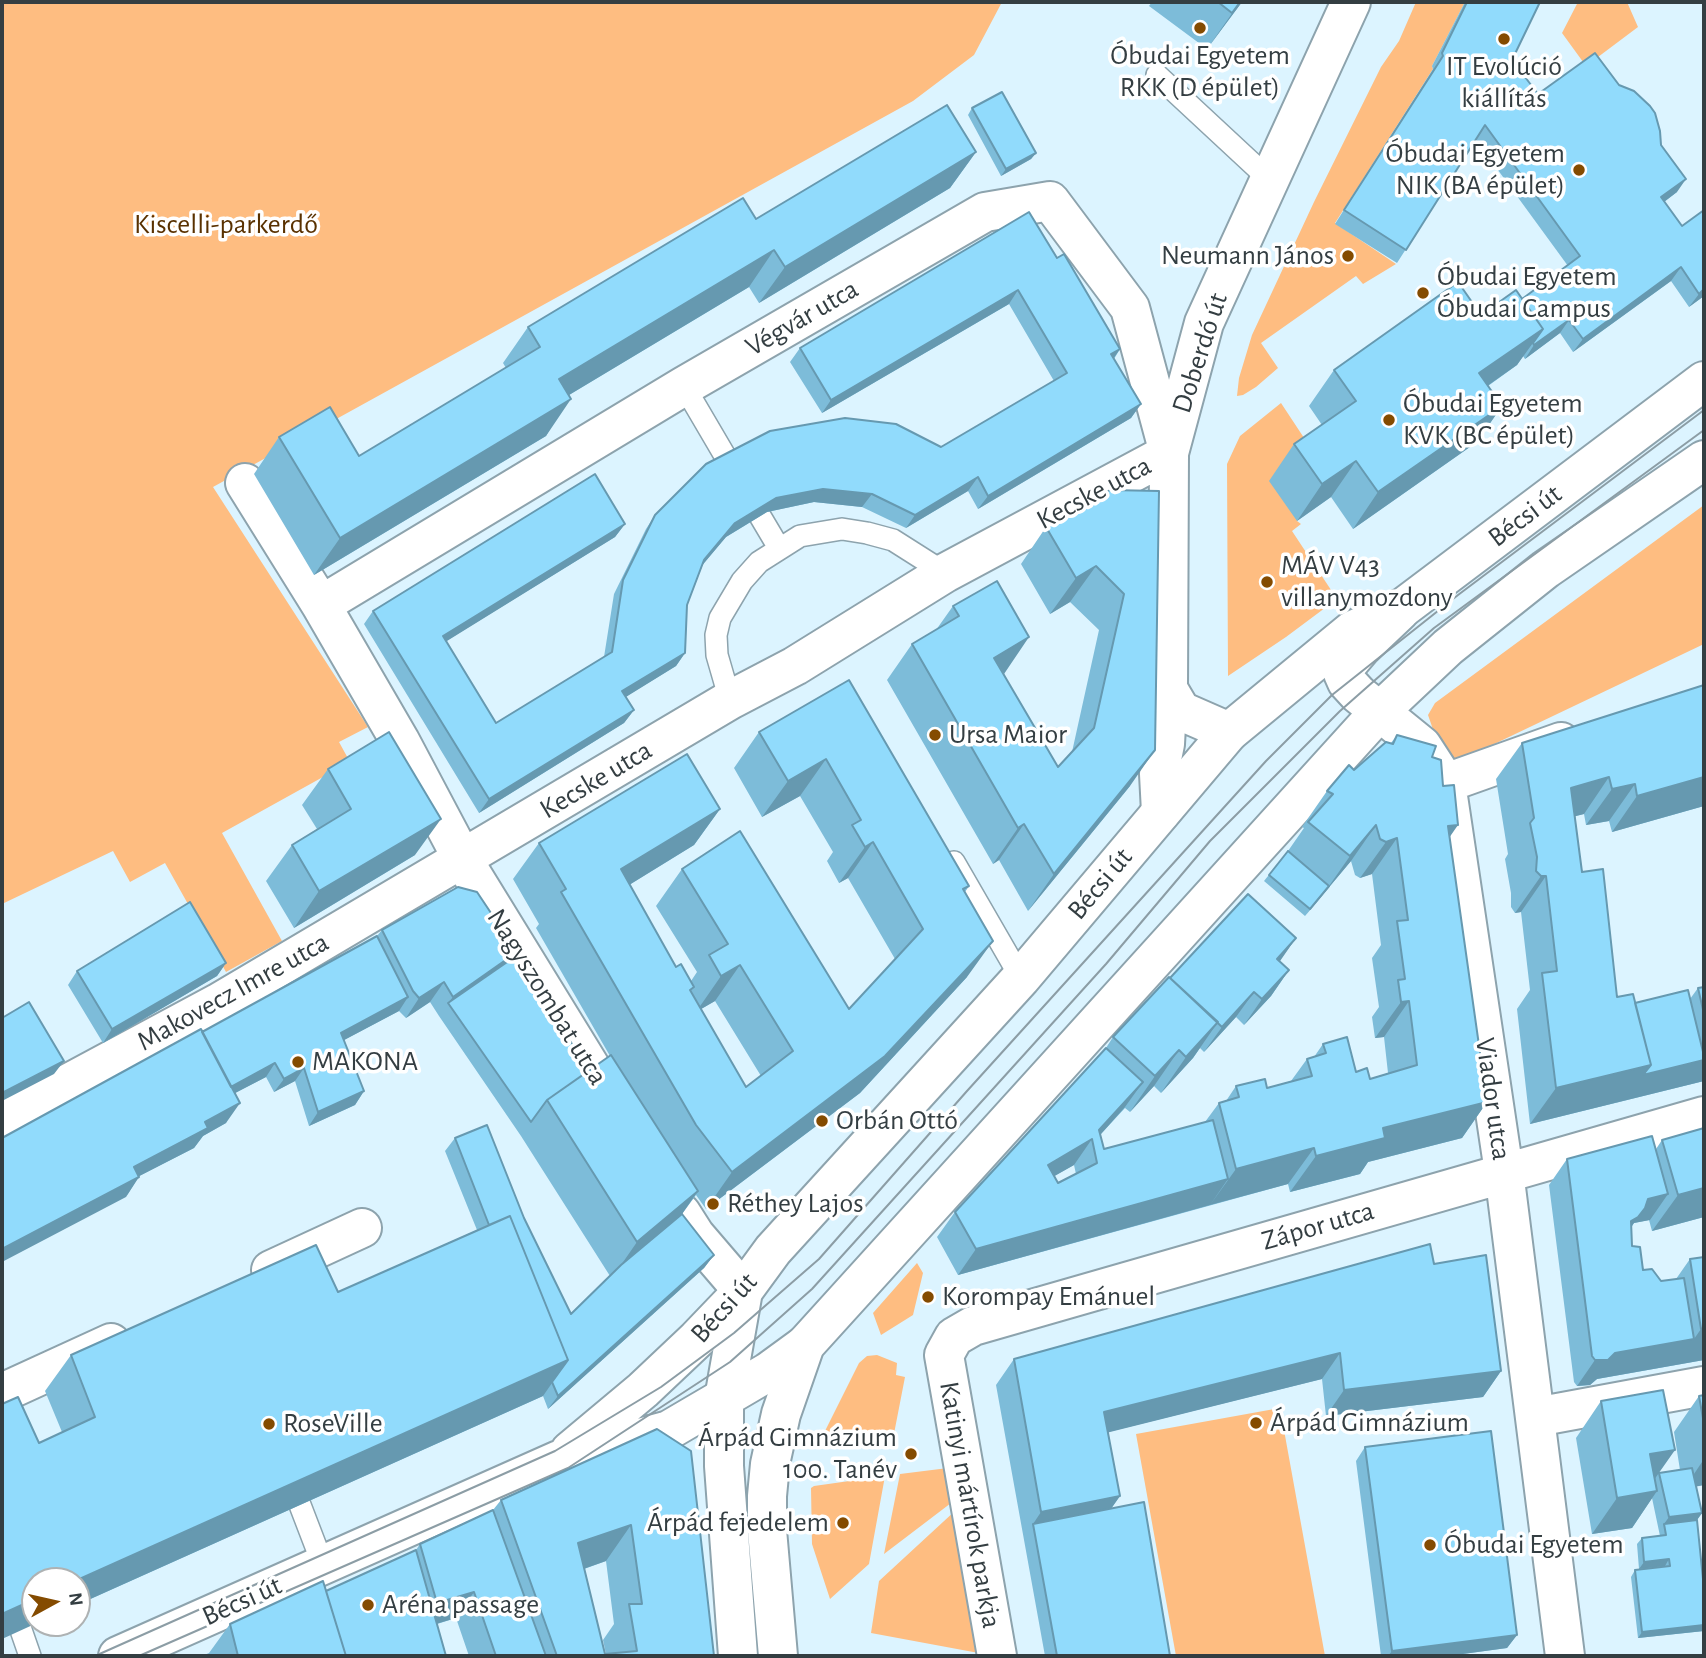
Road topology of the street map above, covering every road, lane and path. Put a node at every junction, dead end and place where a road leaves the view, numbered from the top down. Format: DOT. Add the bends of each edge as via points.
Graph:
graph roads {
  1 [pos="1351,2"];
  2 [pos="1157,75"];
  3 [pos="1270,180"];
  4 [pos="1704,381"];
  5 [pos="684,386"];
  6 [pos="1169,453"];
  7 [pos="1704,460"];
  8 [pos="729,461"];
  9 [pos="245,484"];
  10 [pos="760,516"];
  11 [pos="779,548"];
  12 [pos="945,573"];
  13 [pos="321,605"];
  14 [pos="1404,607"];
  15 [pos="1168,689"];
  16 [pos="730,700"];
  17 [pos="1379,712"];
  18 [pos="1592,730"];
  19 [pos="1229,732"];
  20 [pos="1446,783"];
  21 [pos="1161,812"];
  22 [pos="946,848"];
  23 [pos="463,860"];
  24 [pos="1021,978"];
  25 [pos="1704,1116"];
  26 [pos="2,1119"];
  27 [pos="638,1143"];
  28 [pos="1504,1172"];
  29 [pos="666,1189"];
  30 [pos="362,1228"];
  31 [pos="241,1284"];
  32 [pos="743,1291"];
  33 [pos="142,1329"];
  34 [pos="805,1345"];
  35 [pos="944,1354"];
  36 [pos="1704,1386"];
  37 [pos="2,1393"];
  38 [pos="724,1399"];
  39 [pos="1536,1417"];
  40 [pos="669,1430"];
  41 [pos="559,1460"];
  42 [pos="724,1466"];
  43 [pos="300,1505"];
  44 [pos="323,1565"];
  45 [pos="23,1637"];
  46 [pos="30,1656"];
  47 [pos="118,1656"];
  48 [pos="738,1656"];
  49 [pos="778,1656"];
  50 [pos="997,1656"];
  51 [pos="1565,1656"];
  1 -- 3 [label="street, Doberdó út"];
  2 -- 3 [label="lane"];
  3 -- 6 [label="street, Doberdó út" via="1204,323"];
  4 -- 14 [label="street, Bécsi út"];
  5 -- 6 [label="street, Végvár utca" via="985,212 1050,201 1130,308"];
  5 -- 8 [label="lane"];
  5 -- 13 [label="street, Végvár utca"];
  6 -- 12 [label="street, Kecske utca"];
  6 -- 15 [label="street, Doberdó út"];
  7 -- 17 [label="street, Bécsi út" via="1546,569 1448,647"];
  9 -- 13 [label="street, Nagyszombat utca"];
  10 -- 11 [label="lane"];
  11 -- 12 [label="lane" via="800,536 842,529 893,540"];
  11 -- 16 [label="lane" via="742,581 720,618 717,655"];
  12 -- 16 [label="street, Kecske utca"];
  13 -- 23 [label="street, Nagyszombat utca"];
  14 -- 17 [label="street, Viador utca" via="1343,673"];
  14 -- 19 [label="street, Bécsi út" via="1353,630"];
  15 -- 19 [label="street" via="1181,711"];
  15 -- 21 [label="street, Doberdó út" via="1159,774"];
  16 -- 23 [label="street, Kecske utca"];
  17 -- 20 [label="street, Viador utca" via="1422,746"];
  17 -- 34 [label="street, Bécsi út"];
  18 -- 20 [label="street"];
  19 -- 21 [label="street, Bécsi út"];
  20 -- 28 [label="street, Viador utca"];
  21 -- 24 [label="street, Bécsi út"];
  22 -- 24 [label="lane"];
  23 -- 26 [label="street, Makovecz Imre utca" via="218,1003"];
  23 -- 27 [label="street, Nagyszombat utca"];
  24 -- 32 [label="street, Bécsi út" via="773,1250"];
  25 -- 28 [label="street, Zápor utca"];
  28 -- 35 [label="street, Zápor utca" via="973,1326 954,1337"];
  28 -- 39 [label="street, Viador utca"];
  29 -- 32 [label="street" via="695,1236"];
  30 -- 31 [label="street"];
  32 -- 38 [label="street"];
  32 -- 41 [label="street, Bécsi út" via="643,1390"];
  33 -- 37 [label="street"];
  34 -- 38 [label="street, Bécsi út"];
  34 -- 49 [label="street" via="781,1414 769,1475 767,1530"];
  35 -- 50 [label="street, Katinyi mártírok parkja"];
  36 -- 39 [label="street"];
  38 -- 40 [label="street, Bécsi út"];
  38 -- 42 [label="street"];
  39 -- 51 [label="street, Viador utca"];
  40 -- 41 [label="street, Bécsi út"];
  40 -- 42 [label="street, Bécsi út" via="701,1433"];
  41 -- 44 [label="street, Bécsi út" via="476,1508"];
  42 -- 48 [label="street"];
  43 -- 44 [label="lane"];
  44 -- 47 [label="street, Bécsi út"];
  45 -- 46 [label="lane"];
}
